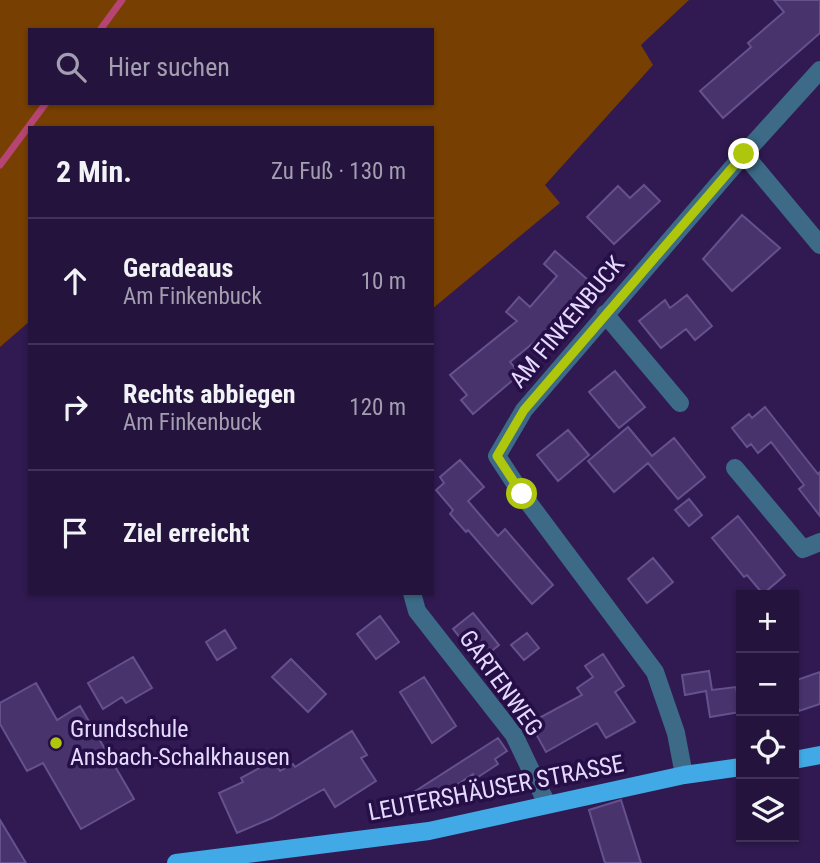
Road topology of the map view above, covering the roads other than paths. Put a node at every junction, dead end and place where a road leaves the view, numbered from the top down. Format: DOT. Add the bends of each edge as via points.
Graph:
graph roads {
  1 [pos="820,70"];
  2 [pos="744,154"];
  3 [pos="820,245"];
  4 [pos="605,314"];
  5 [pos="680,403"];
  6 [pos="735,468"];
  7 [pos="811,545"];
  8 [pos="413,595"];
  9 [pos="820,755"];
  10 [pos="799,759"];
  11 [pos="736,768"];
  12 [pos="684,775"];
  13 [pos="547,804"];
  14 [pos="176,863"];
  1 -- 2 [label="street, AM FINKENBUCK"];
  2 -- 3 [label="street"];
  2 -- 4 [label="street, AM FINKENBUCK"];
  4 -- 5 [label="street"];
  4 -- 12 [label="street, AM FINKENBUCK" via="524,410 497,456 655,672 676,733"];
  6 -- 7 [label="street"];
  8 -- 13 [label="street, GARTENWEG" via="417,611 513,735"];
  9 -- 10 [label="main road"];
  11 -- 12 [label="main road, LEUTERSHÄUSER STRASSE"];
  12 -- 13 [label="main road, LEUTERSHÄUSER STRASSE"];
  13 -- 14 [label="main road, LEUTERSHÄUSER STRASSE" via="429,831"];
}
